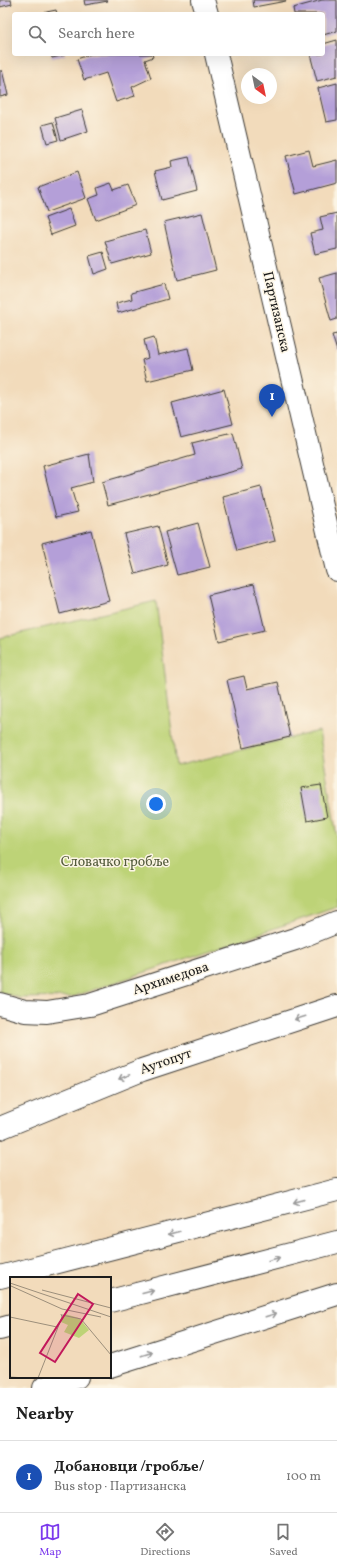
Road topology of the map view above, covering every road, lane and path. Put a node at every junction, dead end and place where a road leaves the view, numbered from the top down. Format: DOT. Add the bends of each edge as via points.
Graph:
graph roads {
  1 [pos="203,0"];
  2 [pos="206,12"];
  3 [pos="216,56"];
  4 [pos="337,570"];
  5 [pos="337,922"];
  6 [pos="0,1004"];
  7 [pos="337,1006"];
  8 [pos="0,1128"];
  9 [pos="337,1190"];
  10 [pos="337,1242"];
  11 [pos="0,1277"];
  12 [pos="337,1294"];
  13 [pos="111,1302"];
  14 [pos="10,1326"];
  15 [pos="0,1329"];
  16 [pos="111,1366"];
  17 [pos="74,1378"];
  18 [pos="44,1388"];
  1 -- 2 [label="main road"];
  3 -- 4 [label="main road, Партизанска"];
  5 -- 6 [label="main road, Архимедова" via="295,939 90,1005 47,1012 25,1011"];
  7 -- 8 [label="main road, Аутопут, one-way" via="142,1070"];
  9 -- 11 [label="main road, one-way"];
  13 -- 10 [label="main road, one-way"];
  16 -- 12 [label="main road, one-way"];
  14 -- 15 [label="main road"];
  17 -- 18 [label="main road"];
}
